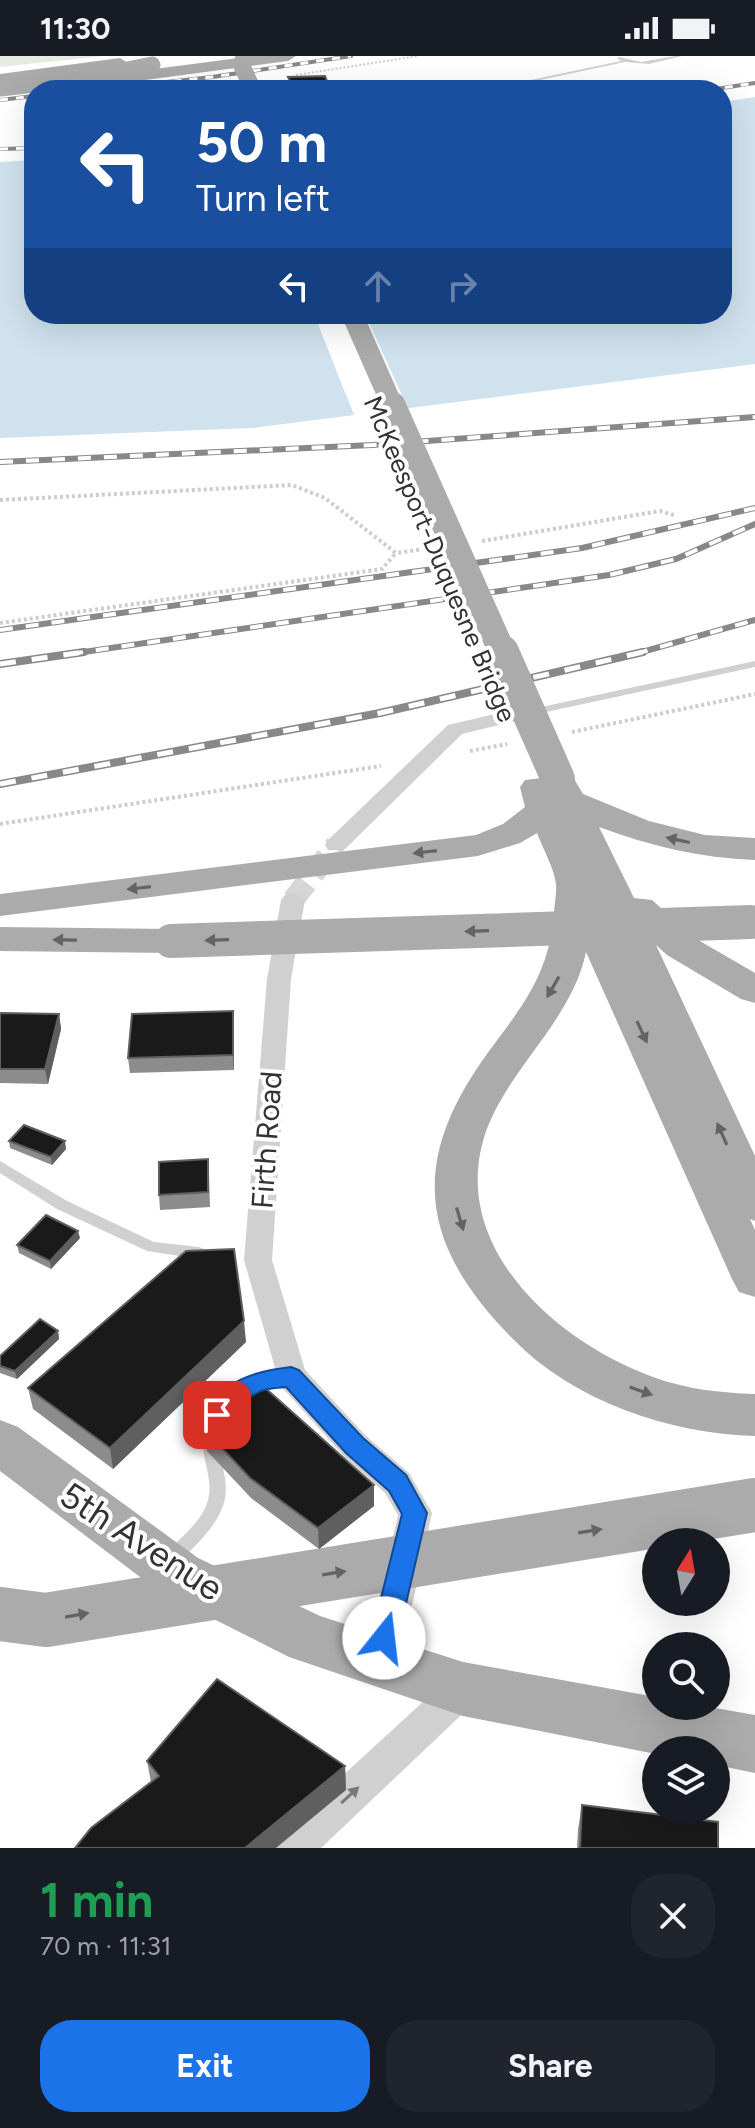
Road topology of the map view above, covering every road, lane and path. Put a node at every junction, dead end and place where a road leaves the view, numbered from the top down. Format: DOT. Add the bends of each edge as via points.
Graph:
graph roads {
  1 [pos="266,56"];
  2 [pos="288,56"];
  3 [pos="617,56"];
  4 [pos="680,56"];
  5 [pos="237,59"];
  6 [pos="157,60"];
  7 [pos="623,62"];
  8 [pos="65,80"];
  9 [pos="66,80"];
  10 [pos="68,80"];
  11 [pos="240,80"];
  12 [pos="248,80"];
  13 [pos="535,80"];
  14 [pos="24,84"];
  15 [pos="24,85"];
  16 [pos="24,85"];
  17 [pos="1,87"];
  18 [pos="340,324"];
  19 [pos="356,324"];
  20 [pos="0,500"];
  21 [pos="677,516"];
  22 [pos="470,542"];
  23 [pos="426,549"];
  24 [pos="396,553"];
  25 [pos="0,623"];
  26 [pos="755,664"];
  27 [pos="755,694"];
  28 [pos="521,714"];
  29 [pos="564,734"];
  30 [pos="516,743"];
  31 [pos="422,760"];
  32 [pos="551,792"];
  33 [pos="0,824"];
  34 [pos="336,845"];
  35 [pos="755,849"];
  36 [pos="589,878"];
  37 [pos="293,900"];
  38 [pos="0,905"];
  39 [pos="753,922"];
  40 [pos="0,939"];
  41 [pos="755,990"];
  42 [pos="0,1166"];
  43 [pos="755,1204"];
  44 [pos="213,1255"];
  45 [pos="755,1279"];
  46 [pos="291,1376"];
  47 [pos="755,1415"];
  48 [pos="0,1442"];
  49 [pos="755,1505"];
  50 [pos="166,1565"];
  51 [pos="0,1614"];
  52 [pos="377,1661"];
  53 [pos="463,1689"];
  54 [pos="755,1744"];
  55 [pos="293,1848"];
  1 -- 8 [label="main road"];
  2 -- 9 [label="main road"];
  3 -- 7 [label="lane"];
  4 -- 7 [label="lane" via="650,64"];
  5 -- 6 [label="main road"];
  5 -- 11 [label="main road"];
  5 -- 12 [label="main road, bridge"];
  6 -- 10 [label="main road, bridge"];
  7 -- 13 [label="lane"];
  14 -- 17 [label="main road"];
  15 -- 17 [label="main road"];
  16 -- 17 [label="main road, bridge"];
  18 -- 32 [label="main road, McKeesport-Duquesne Bridge"];
  19 -- 32 [label="main road, McKeesport-Duquesne Bridge, bridge"];
  20 -- 24 [label="path" via="292,485 325,498"];
  21 -- 22 [label="path" via="660,511"];
  23 -- 24 [label="path"];
  24 -- 25 [label="path" via="382,569"];
  26 -- 28 [label="lane"];
  27 -- 29 [label="path"];
  28 -- 31 [label="street" via="455,729"];
  30 -- 31 [label="path"];
  31 -- 33 [label="path"];
  31 -- 34 [label="street"];
  35 -- 32 [label="main road, one-way" via="682,842 629,829"];
  32 -- 36 [label="main road"];
  32 -- 38 [label="main road, one-way" via="534,821 513,836 478,845"];
  36 -- 41 [label="main road" via="680,946"];
  43 -- 36 [label="main road, one-way"];
  36 -- 45 [label="main road, one-way"];
  36 -- 47 [label="main road, one-way" via="558,981 483,1092 462,1145 453,1184 457,1213 473,1258 511,1309 552,1347 603,1378 686,1407"];
  37 -- 46 [label="street, Firth Road" via="279,979 250,1259"];
  39 -- 40 [label="main road, one-way, bridge" via="171,941"];
  42 -- 44 [label="lane" via="62,1205 152,1247"];
  46 -- 50 [label="lane" via="243,1388 217,1415 211,1446 217,1467 214,1506 204,1525"];
  46 -- 52 [label="street" via="397,1483 415,1513"];
  48 -- 50 [label="main road, 5th Avenue"];
  51 -- 49 [label="main road, one-way, bridge" via="46,1620"];
  50 -- 52 [label="main road, 5th Avenue" via="309,1639"];
  52 -- 53 [label="main road, 5th Avenue"];
  53 -- 54 [label="main road, 5th Avenue"];
  55 -- 53 [label="street, one-way"];
}
